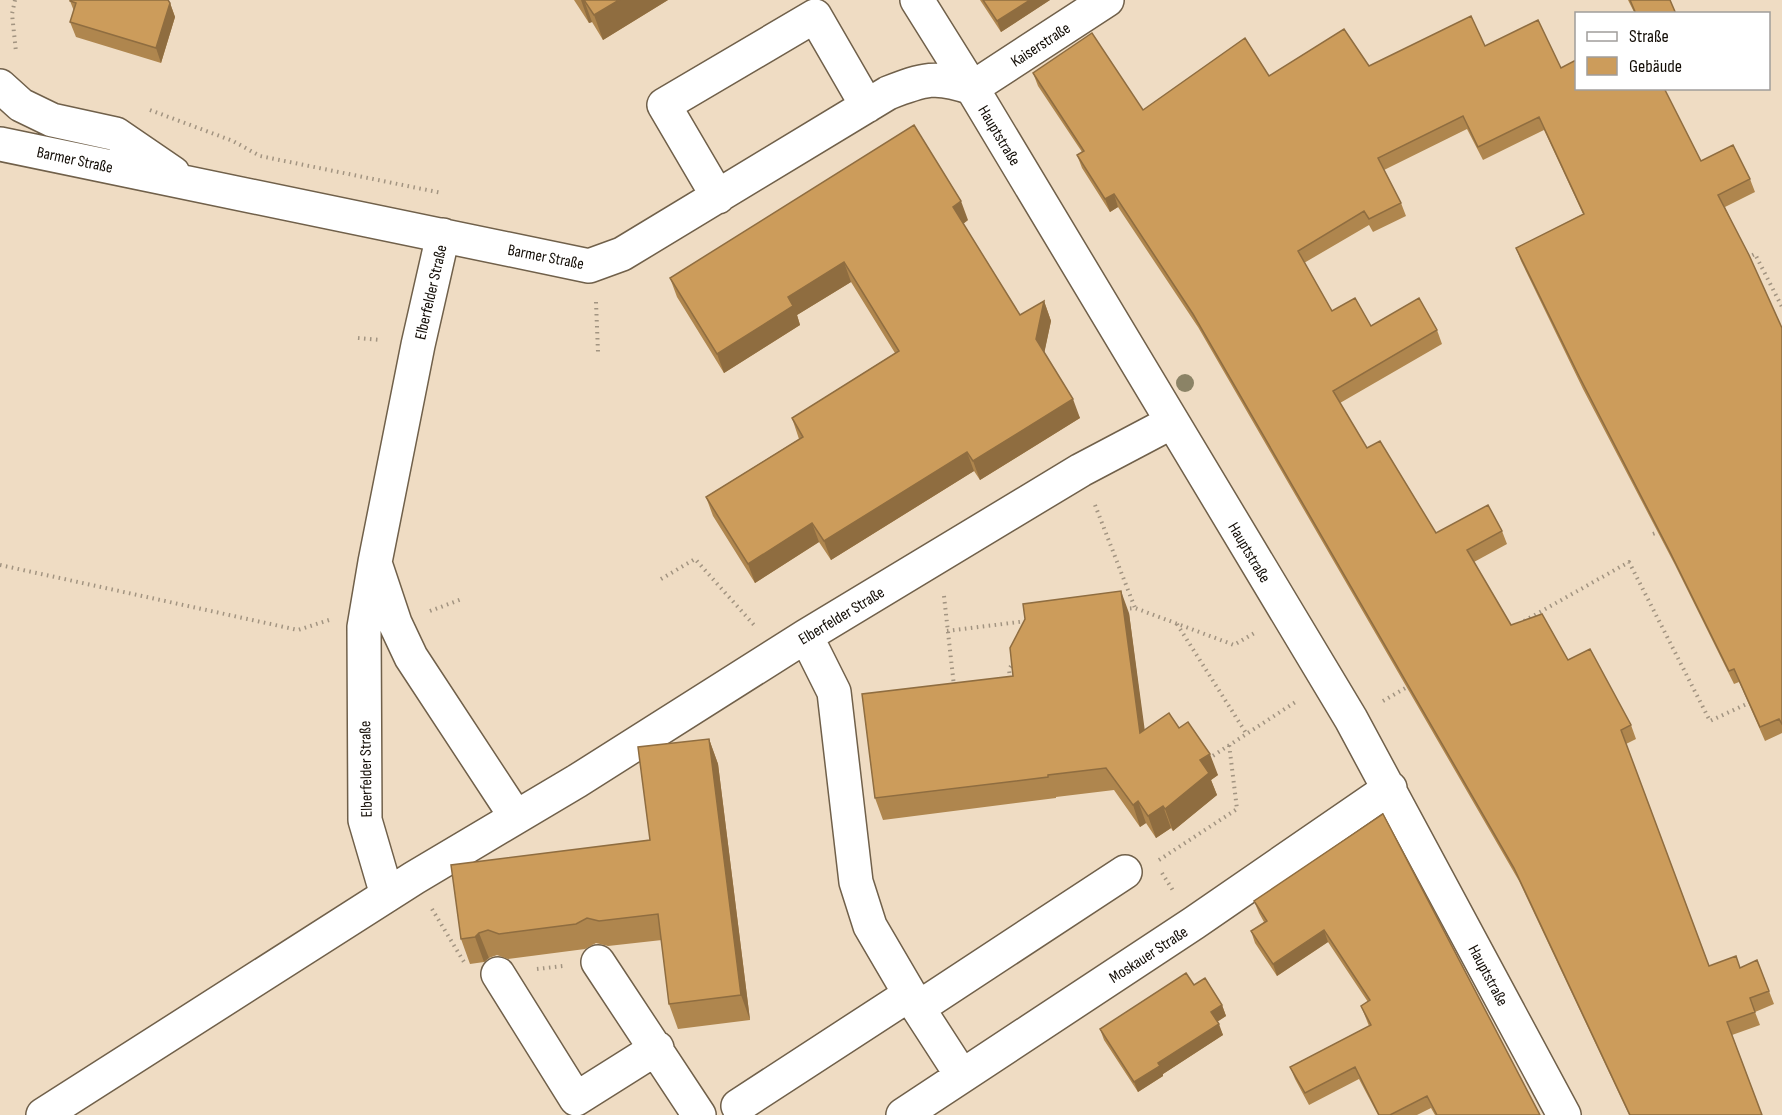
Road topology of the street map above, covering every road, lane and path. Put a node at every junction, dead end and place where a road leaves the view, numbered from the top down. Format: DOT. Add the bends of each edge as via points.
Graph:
graph roads {
  1 [pos="917,0"];
  2 [pos="1107,0"];
  3 [pos="0,86"];
  4 [pos="972,88"];
  5 [pos="867,106"];
  6 [pos="142,108"];
  7 [pos="0,144"];
  8 [pos="184,182"];
  9 [pos="442,193"];
  10 [pos="718,197"];
  11 [pos="443,235"];
  12 [pos="1745,259"];
  13 [pos="1782,307"];
  14 [pos="1172,422"];
  15 [pos="1081,470"];
  16 [pos="1663,530"];
  17 [pos="1653,534"];
  18 [pos="939,556"];
  19 [pos="375,562"];
  20 [pos="0,565"];
  21 [pos="661,579"];
  22 [pos="1135,608"];
  23 [pos="1113,610"];
  24 [pos="1287,613"];
  25 [pos="1035,620"];
  26 [pos="1024,621"];
  27 [pos="1177,624"];
  28 [pos="1515,626"];
  29 [pos="364,627"];
  30 [pos="948,631"];
  31 [pos="1025,633"];
  32 [pos="792,645"];
  33 [pos="1015,661"];
  34 [pos="1329,681"];
  35 [pos="1011,689"];
  36 [pos="955,694"];
  37 [pos="1761,696"];
  38 [pos="1246,733"];
  39 [pos="1229,744"];
  40 [pos="1202,763"];
  41 [pos="1390,788"];
  42 [pos="516,818"];
  43 [pos="1125,872"];
  44 [pos="387,895"];
  45 [pos="598,962"];
  46 [pos="498,974"];
  47 [pos="914,1001"];
  48 [pos="657,1048"];
  49 [pos="963,1076"];
  50 [pos="738,1106"];
  51 [pos="43,1115"];
  52 [pos="699,1115"];
  53 [pos="903,1115"];
  54 [pos="1564,1115"];
  1 -- 4 [label="street, Hauptstraße"];
  2 -- 4 [label="street, Kaiserstraße"];
  3 -- 8 [label="street, Barmer Straße" via="21,105 52,120 116,134"];
  4 -- 5 [label="street, Barmer Straße" via="950,80 919,81"];
  4 -- 14 [label="street, Hauptstraße"];
  5 -- 10 [label="street, Barmer Straße"];
  5 -- 10 [label="street" via="815,16 664,105"];
  6 -- 9 [label="path" via="233,141 260,156"];
  7 -- 8 [label="street, Barmer Straße"];
  8 -- 11 [label="street, Barmer Straße"];
  10 -- 11 [label="street, Barmer Straße" via="622,254 589,266"];
  11 -- 19 [label="street, Elberfelder Straße"];
  12 -- 13 [label="path" via="1755,254"];
  14 -- 15 [label="street, Elberfelder Straße"];
  14 -- 24 [label="street, Hauptstraße"];
  15 -- 18 [label="street, Elberfelder Straße"];
  15 -- 22 [label="path"];
  16 -- 17 [label="path"];
  18 -- 30 [label="path"];
  18 -- 32 [label="street, Elberfelder Straße"];
  19 -- 29 [label="street, Elberfelder Straße"];
  19 -- 42 [label="street, Elberfelder Straße" via="411,657"];
  20 -- 29 [label="path" via="298,630 327,620"];
  21 -- 32 [label="path" via="695,559"];
  22 -- 23 [label="path"];
  22 -- 27 [label="path"];
  24 -- 27 [label="path" via="1234,645"];
  24 -- 34 [label="street, Hauptstraße"];
  25 -- 26 [label="path"];
  26 -- 30 [label="path"];
  26 -- 31 [label="path"];
  27 -- 38 [label="path"];
  28 -- 37 [label="path" via="1629,562 1710,721"];
  29 -- 44 [label="street, Elberfelder Straße" via="365,820"];
  30 -- 36 [label="path"];
  32 -- 42 [label="street, Elberfelder Straße"];
  32 -- 47 [label="street" via="834,692 856,882 870,926"];
  33 -- 35 [label="path" via="1009,669"];
  34 -- 38 [label="path"];
  34 -- 41 [label="street, Hauptstraße"];
  38 -- 39 [label="path"];
  39 -- 40 [label="path"];
  39 -- 43 [label="path" via="1237,809 1136,875"];
  41 -- 49 [label="street, Moskauer Straße"];
  41 -- 54 [label="street, Hauptstraße"];
  42 -- 44 [label="street, Elberfelder Straße"];
  43 -- 47 [label="street"];
  44 -- 51 [label="street"];
  45 -- 48 [label="street"];
  46 -- 48 [label="street" via="576,1099"];
  47 -- 49 [label="street"];
  47 -- 50 [label="street"];
  48 -- 52 [label="street"];
  49 -- 53 [label="street, Moskauer Straße"];
}
